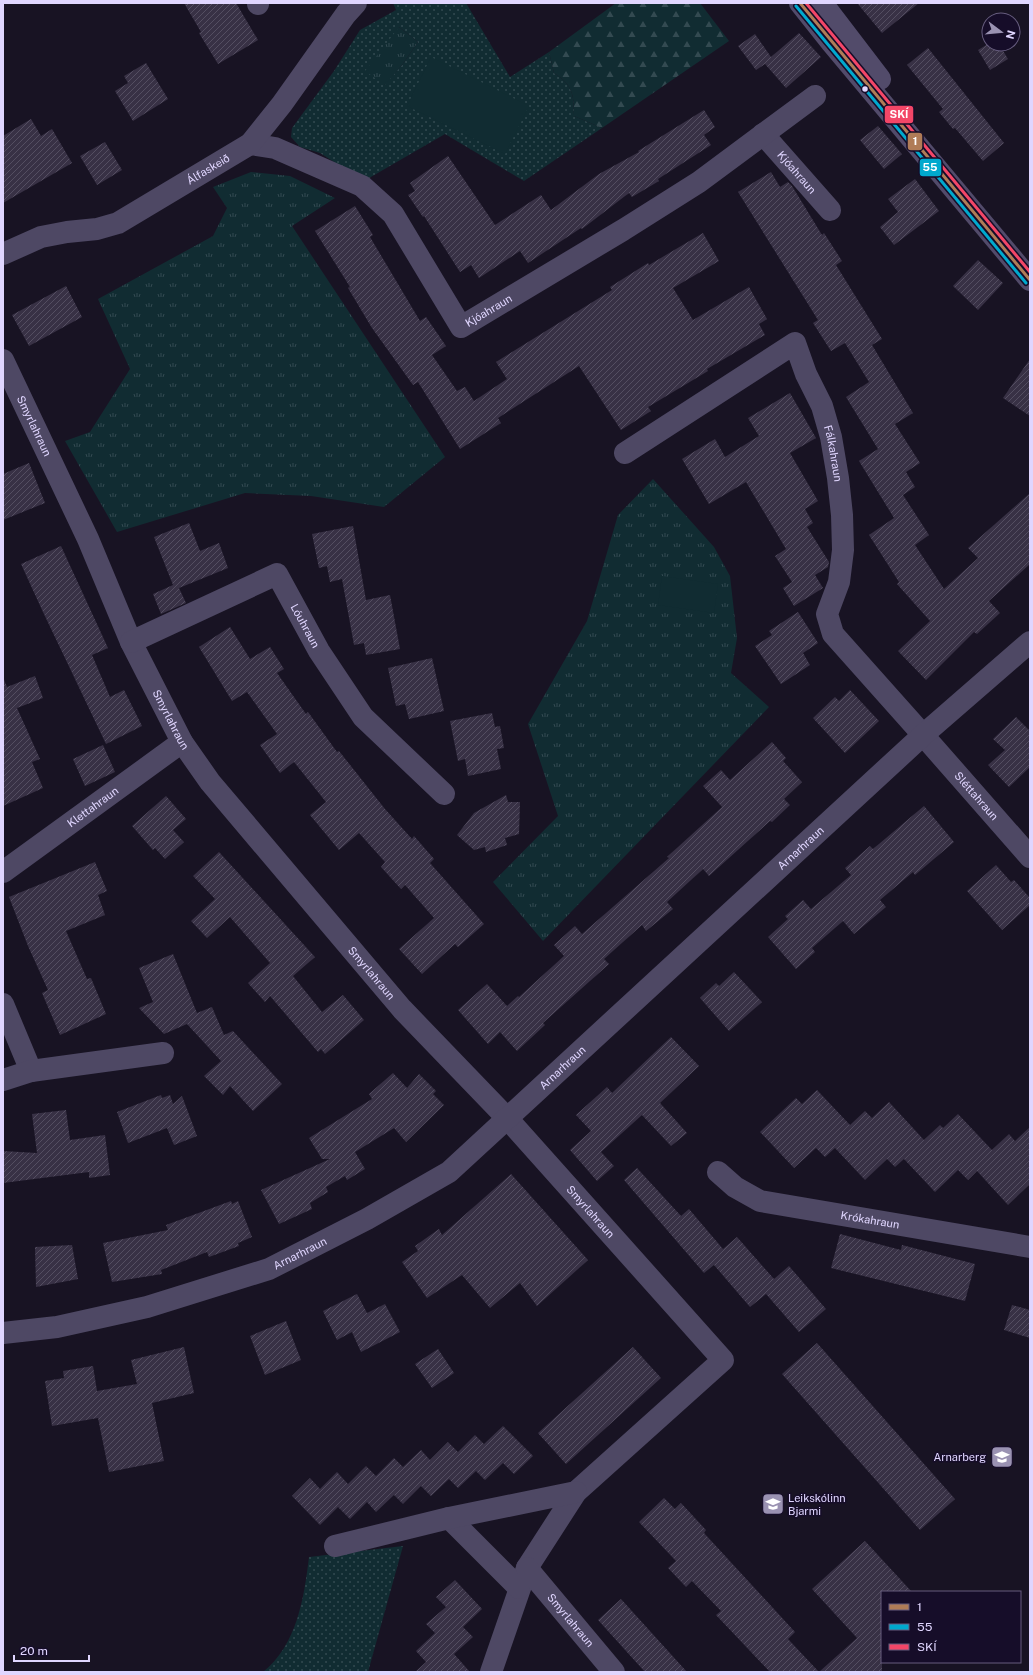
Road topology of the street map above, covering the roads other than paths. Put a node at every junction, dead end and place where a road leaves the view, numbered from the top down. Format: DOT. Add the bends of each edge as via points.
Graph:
graph roads {
  1 [pos="356,3"];
  2 [pos="800,3"];
  3 [pos="822,3"];
  4 [pos="815,96"];
  5 [pos="763,134"];
  6 [pos="250,144"];
  7 [pos="830,210"];
  8 [pos="3,254"];
  9 [pos="1030,258"];
  10 [pos="1030,280"];
  11 [pos="3,360"];
  12 [pos="625,453"];
  13 [pos="131,642"];
  14 [pos="1030,642"];
  15 [pos="923,735"];
  16 [pos="182,742"];
  17 [pos="444,794"];
  18 [pos="1030,857"];
  19 [pos="3,872"];
  20 [pos="3,1004"];
  21 [pos="164,1053"];
  22 [pos="32,1071"];
  23 [pos="3,1080"];
  24 [pos="507,1118"];
  25 [pos="718,1172"];
  26 [pos="1030,1247"];
  27 [pos="3,1333"];
  28 [pos="576,1492"];
  29 [pos="449,1518"];
  30 [pos="335,1546"];
  31 [pos="527,1568"];
  32 [pos="519,1588"];
  33 [pos="491,1672"];
  34 [pos="614,1672"];
  1 -- 6 [label="street, Álfaskeið"];
  2 -- 10 [label="main road"];
  3 -- 9 [label="main road" via="878,77"];
  4 -- 5 [label="street, Kjóahraun"];
  5 -- 6 [label="street, Kjóahraun" via="699,182 461,327 392,214 362,186 275,148"];
  5 -- 7 [label="street, Kjóahraun"];
  6 -- 8 [label="street, Álfaskeið" via="118,223 97,229 41,237"];
  11 -- 13 [label="street, Smyrlahraun" via="88,539"];
  12 -- 15 [label="street, Fálkahraun" via="795,343 806,374 822,406 831,437 838,478 843,550 839,582 827,614 833,634"];
  13 -- 16 [label="street, Smyrlahraun"];
  13 -- 17 [label="street, Lóuhraun" via="277,574 319,651 363,717"];
  14 -- 15 [label="street, Arnarhraun"];
  15 -- 18 [label="street, Sléttahraun"];
  15 -- 24 [label="street, Arnarhraun"];
  16 -- 19 [label="street, Klettahraun"];
  16 -- 24 [label="street, Smyrlahraun" via="210,782 402,1009"];
  20 -- 22 [label="street"];
  21 -- 22 [label="street"];
  22 -- 23 [label="street"];
  24 -- 27 [label="street, Arnarhraun" via="449,1172 367,1219 269,1269 147,1307 57,1327"];
  24 -- 28 [label="street, Smyrlahraun" via="723,1360"];
  25 -- 26 [label="street, Krókahraun" via="735,1187 760,1201"];
  28 -- 29 [label="street"];
  28 -- 31 [label="street, Smyrlahraun"];
  29 -- 30 [label="street"];
  29 -- 32 [label="street"];
  31 -- 32 [label="street, Smyrlahraun"];
  31 -- 34 [label="street, Smyrlahraun"];
  32 -- 33 [label="street, Smyrlahraun"];
}
